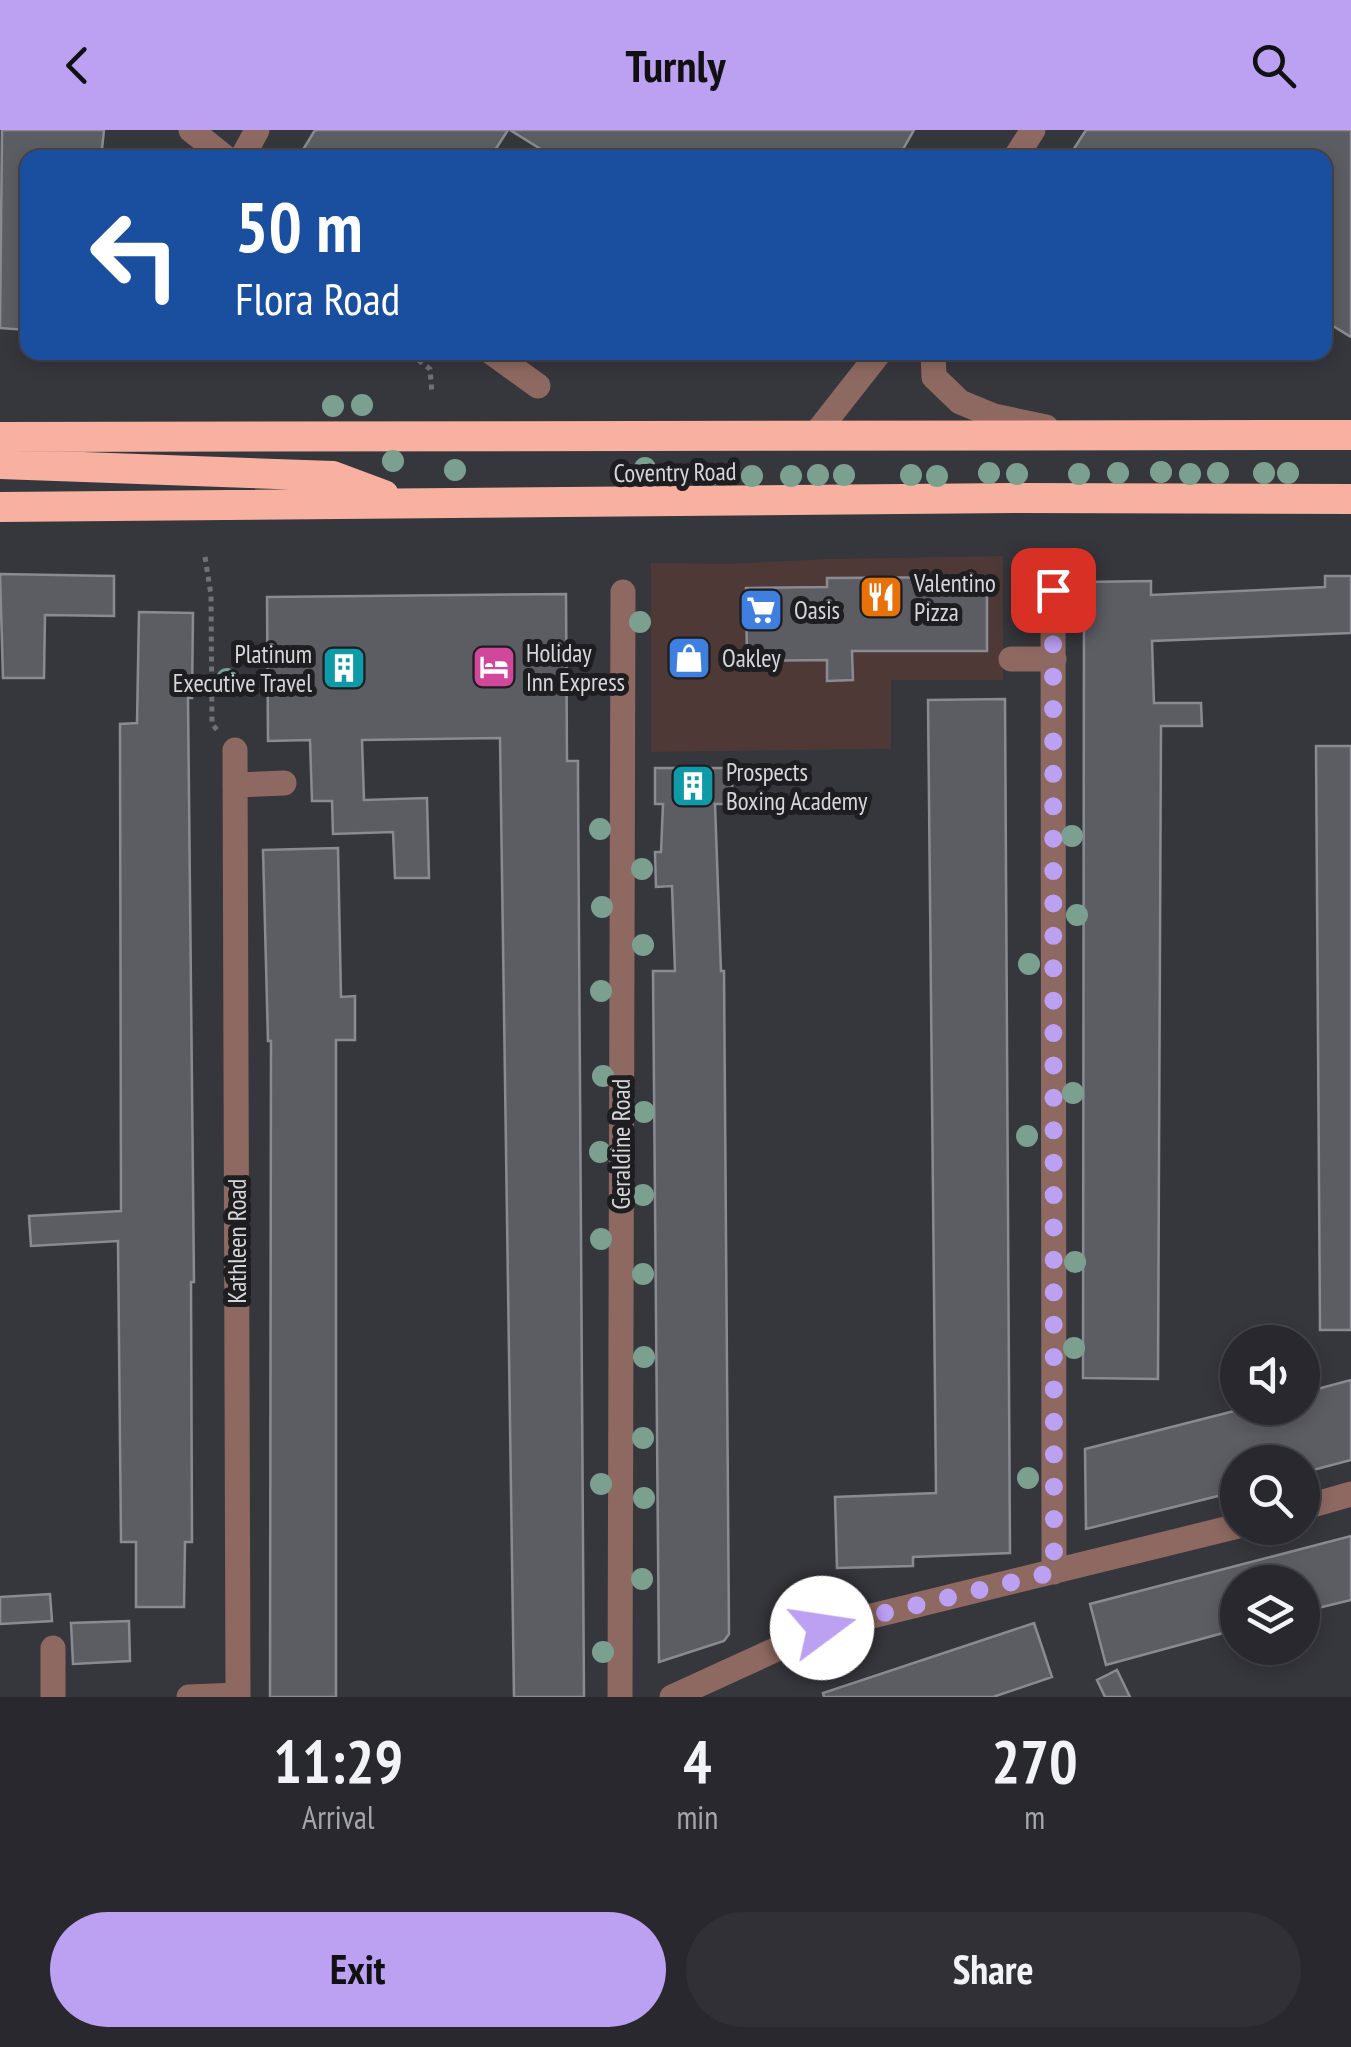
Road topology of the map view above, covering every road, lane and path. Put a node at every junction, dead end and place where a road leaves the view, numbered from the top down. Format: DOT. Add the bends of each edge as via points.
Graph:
graph roads {
  1 [pos="191,130"];
  2 [pos="216,150"];
  3 [pos="418,360"];
  4 [pos="501,360"];
  5 [pos="874,360"];
  6 [pos="933,360"];
  7 [pos="538,386"];
  8 [pos="432,394"];
  9 [pos="1351,435"];
  10 [pos="0,436"];
  11 [pos="814,436"];
  12 [pos="1090,436"];
  13 [pos="0,464"];
  14 [pos="1351,499"];
  15 [pos="401,502"];
  16 [pos="0,507"];
  17 [pos="205,556"];
  18 [pos="1053,590"];
  19 [pos="623,592"];
  20 [pos="1011,659"];
  21 [pos="1054,659"];
  22 [pos="235,750"];
  23 [pos="284,783"];
  24 [pos="235,785"];
  25 [pos="1351,1494"];
  26 [pos="1320,1503"];
  27 [pos="1220,1530"];
  28 [pos="1054,1572"];
  29 [pos="53,1648"];
  30 [pos="238,1696"];
  31 [pos="53,1697"];
  32 [pos="188,1697"];
  33 [pos="620,1697"];
  34 [pos="672,1697"];
  1 -- 2 [label="street"];
  3 -- 8 [label="path" via="430,369"];
  4 -- 7 [label="street"];
  5 -- 11 [label="street"];
  6 -- 12 [label="street" via="934,376 960,402"];
  9 -- 12 [label="highway, Coventry Road"];
  10 -- 11 [label="highway, Coventry Road"];
  11 -- 12 [label="highway, Coventry Road"];
  13 -- 15 [label="highway" via="333,476"];
  14 -- 15 [label="highway, Coventry Road"];
  15 -- 16 [label="highway, Coventry Road"];
  17 -- 22 [label="path" via="212,724"];
  18 -- 21 [label="street"];
  19 -- 33 [label="street, Geraldine Road"];
  20 -- 21 [label="street"];
  21 -- 28 [label="street"];
  22 -- 24 [label="street, Kathleen Road"];
  23 -- 24 [label="street"];
  24 -- 30 [label="street, Kathleen Road"];
  25 -- 26 [label="street"];
  27 -- 28 [label="street"];
  28 -- 34 [label="street" via="822,1628"];
  29 -- 31 [label="street"];
  30 -- 32 [label="street"];
}
